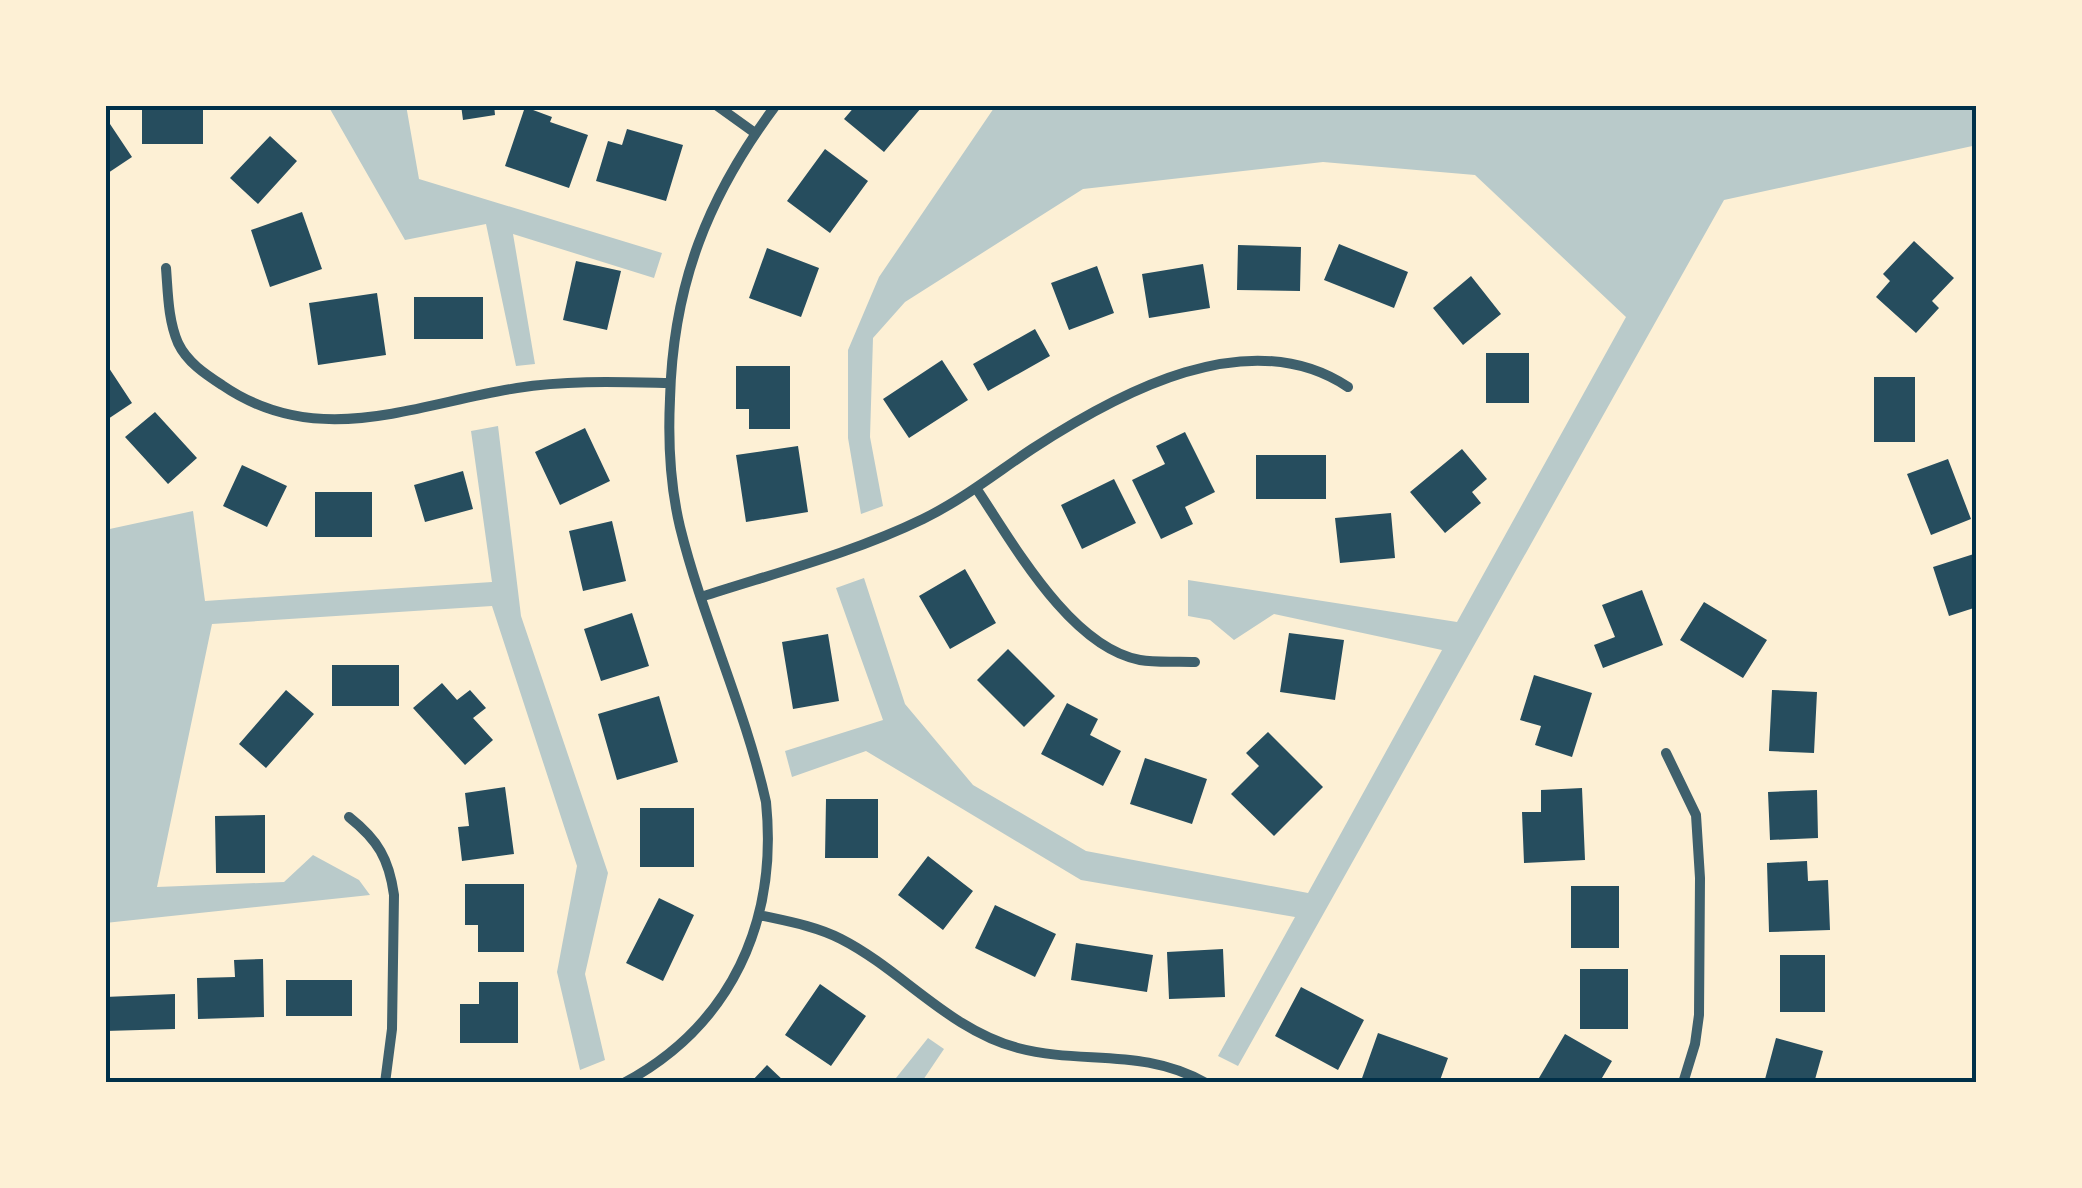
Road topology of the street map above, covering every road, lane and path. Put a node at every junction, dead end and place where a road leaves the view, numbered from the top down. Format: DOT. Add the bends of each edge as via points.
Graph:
graph roads {
  1 [pos="716,105"];
  2 [pos="776,105"];
  3 [pos="755,134"];
  4 [pos="166,268"];
  5 [pos="670,383"];
  6 [pos="1348,386"];
  7 [pos="976,488"];
  8 [pos="701,597"];
  9 [pos="1194,662"];
  10 [pos="1666,752"];
  11 [pos="350,817"];
  12 [pos="759,915"];
  13 [pos="385,1083"];
  14 [pos="624,1083"];
  15 [pos="1206,1083"];
  16 [pos="1682,1083"];
  1 -- 3 [label="street"];
  2 -- 3 [label="street"];
  3 -- 5 [label="street" via="700,234 684,280"];
  4 -- 5 [label="street" via="171,324 186,357 230,391 301,418 374,419 516,388"];
  5 -- 8 [label="street" via="674,494"];
  6 -- 7 [label="street" via="1304,364 1256,361 1203,369 1108,404"];
  7 -- 8 [label="street" via="873,540"];
  7 -- 9 [label="street" via="1070,618 1096,640 1140,660"];
  8 -- 12 [label="street" via="766,802 770,842"];
  10 -- 16 [label="street" via="1696,815 1700,878 1699,1014"];
  11 -- 13 [label="street" via="386,856 394,895"];
  12 -- 14 [label="street" via="748,950 708,1016"];
  12 -- 15 [label="street" via="838,937 977,1032 1017,1048 1132,1058"];
}
